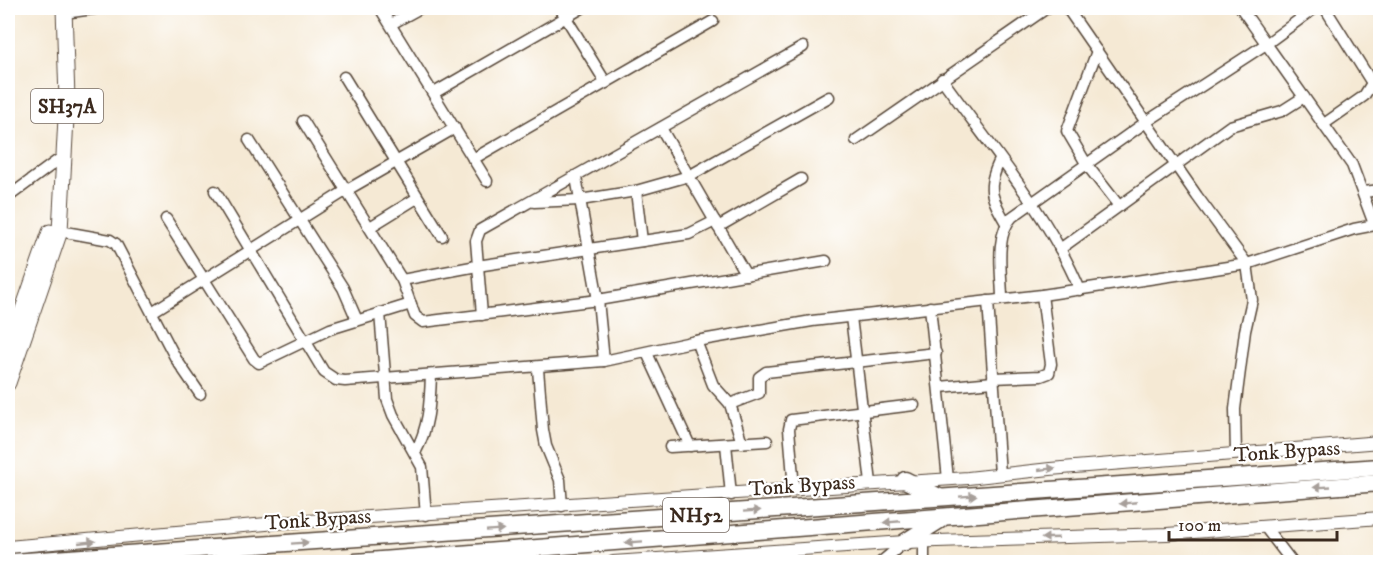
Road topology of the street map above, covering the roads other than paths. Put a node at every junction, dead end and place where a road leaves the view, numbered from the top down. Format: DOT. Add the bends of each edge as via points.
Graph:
graph roads {
  1 [pos="100,8"];
  2 [pos="380,8"];
  3 [pos="420,8"];
  4 [pos="582,8"];
  5 [pos="1047,8"];
  6 [pos="1067,8"];
  7 [pos="1241,8"];
  8 [pos="1315,8"];
  9 [pos="1325,8"];
  10 [pos="64,10"];
  11 [pos="563,12"];
  12 [pos="713,21"];
  13 [pos="391,24"];
  14 [pos="1266,44"];
  15 [pos="803,47"];
  16 [pos="1097,51"];
  17 [pos="344,77"];
  18 [pos="942,79"];
  19 [pos="606,83"];
  20 [pos="434,93"];
  21 [pos="828,97"];
  22 [pos="1304,97"];
  23 [pos="303,121"];
  24 [pos="1146,122"];
  25 [pos="1323,124"];
  26 [pos="455,128"];
  27 [pos="661,128"];
  28 [pos="249,140"];
  29 [pos="856,140"];
  30 [pos="65,155"];
  31 [pos="473,159"];
  32 [pos="1000,160"];
  33 [pos="395,163"];
  34 [pos="1086,165"];
  35 [pos="1176,166"];
  36 [pos="689,176"];
  37 [pos="576,177"];
  38 [pos="801,179"];
  39 [pos="487,181"];
  40 [pos="1380,189"];
  41 [pos="347,190"];
  42 [pos="636,190"];
  43 [pos="215,191"];
  44 [pos="1364,192"];
  45 [pos="8,197"];
  46 [pos="417,198"];
  47 [pos="580,200"];
  48 [pos="533,201"];
  49 [pos="1031,204"];
  50 [pos="1119,206"];
  51 [pos="166,219"];
  52 [pos="301,220"];
  53 [pos="1006,223"];
  54 [pos="717,224"];
  55 [pos="1377,224"];
  56 [pos="369,226"];
  57 [pos="55,230"];
  58 [pos="442,236"];
  59 [pos="642,241"];
  60 [pos="1060,249"];
  61 [pos="589,250"];
  62 [pos="253,251"];
  63 [pos="826,261"];
  64 [pos="1248,264"];
  65 [pos="477,266"];
  66 [pos="746,274"];
  67 [pos="205,280"];
  68 [pos="402,280"];
  69 [pos="1080,290"];
  70 [pos="1042,295"];
  71 [pos="1002,299"];
  72 [pos="598,300"];
  73 [pos="988,301"];
  74 [pos="411,304"];
  75 [pos="930,307"];
  76 [pos="152,312"];
  77 [pos="380,313"];
  78 [pos="482,315"];
  79 [pos="851,316"];
  80 [pos="357,320"];
  81 [pos="306,338"];
  82 [pos="696,341"];
  83 [pos="8,352"];
  84 [pos="647,352"];
  85 [pos="936,353"];
  86 [pos="604,362"];
  87 [pos="857,362"];
  88 [pos="537,369"];
  89 [pos="431,375"];
  90 [pos="384,378"];
  91 [pos="993,380"];
  92 [pos="8,383"];
  93 [pos="940,387"];
  94 [pos="200,394"];
  95 [pos="730,404"];
  96 [pos="914,405"];
  97 [pos="862,410"];
  98 [pos="767,441"];
  99 [pos="1380,442"];
  100 [pos="741,443"];
  101 [pos="726,444"];
  102 [pos="690,446"];
  103 [pos="670,447"];
  104 [pos="415,453"];
  105 [pos="1236,454"];
  106 [pos="1380,467"];
  107 [pos="1000,474"];
  108 [pos="948,479"];
  109 [pos="905,480"];
  110 [pos="871,483"];
  111 [pos="1380,483"];
  112 [pos="794,489"];
  113 [pos="730,495"];
  114 [pos="941,498"];
  115 [pos="562,506"];
  116 [pos="426,514"];
  117 [pos="943,518"];
  118 [pos="1380,518"];
  119 [pos="1265,527"];
  120 [pos="905,542"];
  121 [pos="924,542"];
  122 [pos="8,547"];
  123 [pos="12,562"];
  124 [pos="356,562"];
  125 [pos="613,562"];
  126 [pos="880,562"];
  127 [pos="924,562"];
  128 [pos="1292,562"];
  1 -- 10 [label="street"];
  2 -- 13 [label="street"];
  3 -- 13 [label="street"];
  4 -- 11 [label="street"];
  5 -- 18 [label="street"];
  6 -- 16 [label="street"];
  7 -- 14 [label="street"];
  8 -- 14 [label="street"];
  9 -- 25 [label="street" via="1372,83 1364,96"];
  10 -- 30 [label="main road, SH37A"];
  11 -- 19 [label="street"];
  11 -- 20 [label="street"];
  12 -- 19 [label="street"];
  13 -- 20 [label="street"];
  14 -- 22 [label="street"];
  14 -- 24 [label="street"];
  15 -- 27 [label="street"];
  16 -- 24 [label="street"];
  16 -- 34 [label="street" via="1067,131"];
  17 -- 33 [label="street"];
  18 -- 29 [label="street"];
  18 -- 32 [label="street"];
  19 -- 31 [label="street"];
  20 -- 26 [label="street"];
  21 -- 36 [label="street"];
  22 -- 25 [label="street"];
  22 -- 35 [label="street" via="1277,113 1230,126"];
  23 -- 41 [label="street"];
  24 -- 34 [label="street"];
  24 -- 35 [label="street"];
  25 -- 44 [label="street" via="1352,165"];
  26 -- 31 [label="street"];
  26 -- 33 [label="street"];
  27 -- 36 [label="street"];
  27 -- 37 [label="street"];
  28 -- 52 [label="street"];
  30 -- 45 [label="street"];
  30 -- 57 [label="main road, SH37A"];
  31 -- 39 [label="street"];
  32 -- 49 [label="street"];
  32 -- 53 [label="street" via="991,193"];
  33 -- 41 [label="street"];
  33 -- 46 [label="street"];
  34 -- 49 [label="street"];
  34 -- 50 [label="street"];
  35 -- 50 [label="street"];
  35 -- 64 [label="street"];
  36 -- 42 [label="street"];
  36 -- 54 [label="street"];
  37 -- 47 [label="street"];
  37 -- 48 [label="street"];
  38 -- 54 [label="street"];
  40 -- 44 [label="street"];
  41 -- 52 [label="street"];
  41 -- 56 [label="street"];
  42 -- 47 [label="street"];
  42 -- 59 [label="street"];
  43 -- 62 [label="street"];
  44 -- 55 [label="street"];
  46 -- 56 [label="street"];
  46 -- 58 [label="street"];
  47 -- 48 [label="street"];
  47 -- 61 [label="street"];
  48 -- 65 [label="street" via="480,230 476,241"];
  49 -- 53 [label="street"];
  49 -- 60 [label="street"];
  50 -- 60 [label="street"];
  51 -- 67 [label="street"];
  52 -- 62 [label="street"];
  52 -- 80 [label="street" via="343,288"];
  53 -- 71 [label="street" via="1002,237"];
  54 -- 59 [label="street" via="689,234"];
  54 -- 66 [label="street"];
  55 -- 64 [label="street"];
  56 -- 68 [label="street"];
  57 -- 76 [label="street" via="116,244"];
  57 -- 83 [label="main road, SH37A"];
  57 -- 92 [label="main road, SH37A"];
  59 -- 61 [label="street"];
  60 -- 69 [label="street"];
  61 -- 65 [label="street"];
  61 -- 72 [label="street"];
  62 -- 67 [label="street"];
  62 -- 81 [label="street"];
  63 -- 66 [label="street"];
  64 -- 69 [label="street"];
  64 -- 105 [label="street" via="1252,300 1236,409"];
  65 -- 68 [label="street"];
  65 -- 78 [label="street"];
  66 -- 72 [label="street"];
  67 -- 76 [label="street"];
  67 -- 81 [label="street" via="259,363"];
  68 -- 74 [label="street"];
  69 -- 70 [label="street"];
  70 -- 71 [label="street"];
  70 -- 91 [label="street" via="1051,364 1048,373"];
  71 -- 73 [label="street"];
  72 -- 78 [label="street"];
  72 -- 86 [label="street"];
  73 -- 75 [label="street"];
  73 -- 91 [label="street"];
  74 -- 77 [label="street"];
  74 -- 78 [label="street" via="418,320 423,322"];
  75 -- 79 [label="street"];
  75 -- 85 [label="street"];
  76 -- 94 [label="street"];
  77 -- 80 [label="street"];
  77 -- 90 [label="street"];
  79 -- 82 [label="street"];
  79 -- 87 [label="street"];
  80 -- 81 [label="street"];
  81 -- 90 [label="street" via="324,372 336,380"];
  82 -- 84 [label="street"];
  82 -- 95 [label="street" via="713,385"];
  84 -- 86 [label="street"];
  84 -- 102 [label="street"];
  85 -- 87 [label="street"];
  85 -- 93 [label="street"];
  86 -- 88 [label="street"];
  87 -- 95 [label="street" via="766,372 759,377 759,393"];
  87 -- 97 [label="street"];
  88 -- 89 [label="street"];
  88 -- 115 [label="street" via="543,430 560,480"];
  89 -- 90 [label="street"];
  89 -- 104 [label="street" via="426,433"];
  90 -- 104 [label="street" via="393,415"];
  91 -- 93 [label="street"];
  91 -- 107 [label="street"];
  93 -- 108 [label="street"];
  95 -- 100 [label="street"];
  96 -- 97 [label="street"];
  97 -- 110 [label="street"];
  97 -- 112 [label="street" via="791,420"];
  98 -- 100 [label="street"];
  99 -- 105 [label="street"];
  100 -- 101 [label="street"];
  101 -- 102 [label="street"];
  101 -- 113 [label="street"];
  102 -- 103 [label="street"];
  104 -- 116 [label="street" via="422,467"];
  107 -- 105 [label="street, one-way"];
  114 -- 106 [label="highway, Tonk Bypass / NH52, one-way"];
  107 -- 108 [label="street"];
  108 -- 109 [label="street"];
  109 -- 110 [label="street"];
  109 -- 114 [label="highway"];
  110 -- 112 [label="street"];
  111 -- 117 [label="highway, NH52, one-way"];
  112 -- 113 [label="street"];
  113 -- 115 [label="street"];
  123 -- 114 [label="highway, Tonk Bypass / NH52, one-way"];
  115 -- 116 [label="street"];
  122 -- 116 [label="street, one-way"];
  117 -- 120 [label="highway"];
  117 -- 124 [label="highway, NH52, one-way"];
  118 -- 119 [label="street"];
  119 -- 121 [label="street, one-way"];
  119 -- 128 [label="street"];
  120 -- 121 [label="street"];
  120 -- 125 [label="street"];
  120 -- 126 [label="street"];
  121 -- 127 [label="street"];
}
